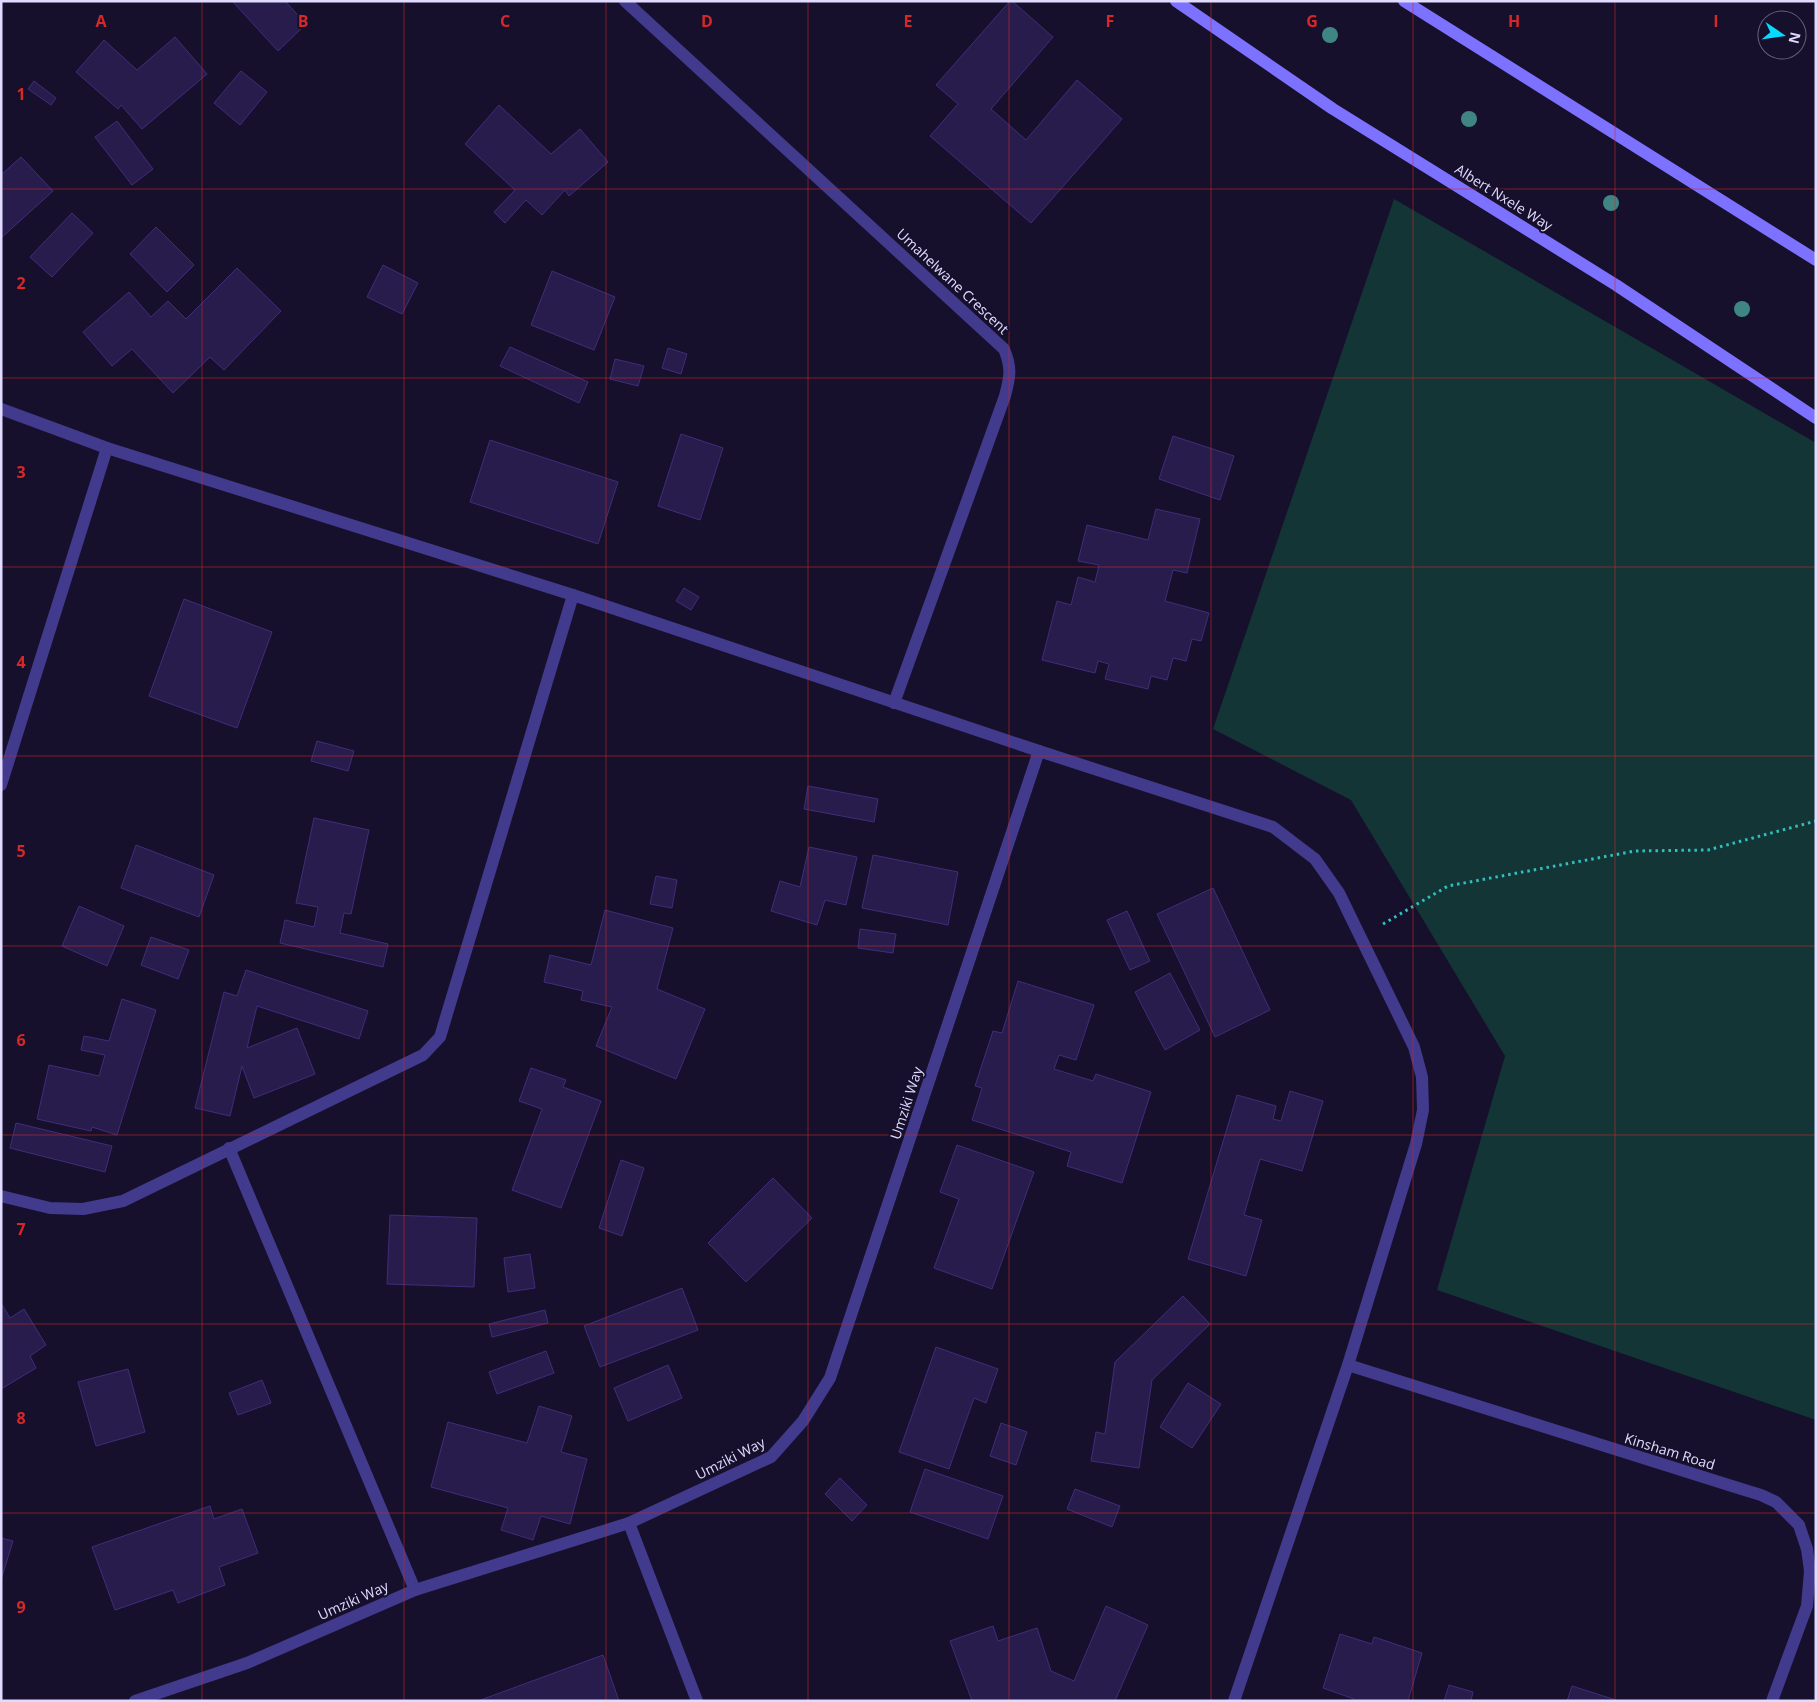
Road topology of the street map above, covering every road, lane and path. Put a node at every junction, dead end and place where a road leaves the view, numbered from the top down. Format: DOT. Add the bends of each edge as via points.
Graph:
graph roads {
  1 [pos="625,1"];
  2 [pos="1176,1"];
  3 [pos="1404,1"];
  4 [pos="1816,260"];
  5 [pos="1,409"];
  6 [pos="1816,418"];
  7 [pos="107,448"];
  8 [pos="573,595"];
  9 [pos="894,703"];
  10 [pos="1038,751"];
  11 [pos="1,785"];
  12 [pos="1816,821"];
  13 [pos="1361,937"];
  14 [pos="229,1148"];
  15 [pos="1,1196"];
  16 [pos="1348,1365"];
  17 [pos="629,1523"];
  18 [pos="415,1590"];
  19 [pos="135,1701"];
  20 [pos="697,1701"];
  21 [pos="1234,1701"];
  22 [pos="1772,1701"];
  1 -- 9 [label="street, Umahelwane Crescent" via="996,341 1009,361 1005,396"];
  2 -- 6 [label="main road, Albert Nxele Way" via="1333,109 1616,285"];
  3 -- 4 [label="main road"];
  5 -- 7 [label="street"];
  7 -- 8 [label="street"];
  7 -- 11 [label="street"];
  8 -- 9 [label="street"];
  8 -- 14 [label="street" via="440,1037 423,1055"];
  9 -- 10 [label="street"];
  10 -- 13 [label="street" via="1273,827 1315,860 1339,892"];
  10 -- 17 [label="street, Umziki Way" via="830,1378 802,1422 771,1457"];
  12 -- 13 [label="path" via="1708,850 1635,850 1448,886"];
  13 -- 16 [label="street" via="1414,1047 1422,1077 1423,1110 1416,1144"];
  14 -- 15 [label="street" via="123,1201 83,1209 50,1208"];
  14 -- 18 [label="street"];
  16 -- 21 [label="street"];
  16 -- 22 [label="street, Kinsham Road" via="1776,1502 1799,1525 1810,1571 1807,1606"];
  17 -- 18 [label="street, Umziki Way"];
  17 -- 20 [label="street"];
  18 -- 19 [label="street, Umziki Way" via="247,1664"];
}
